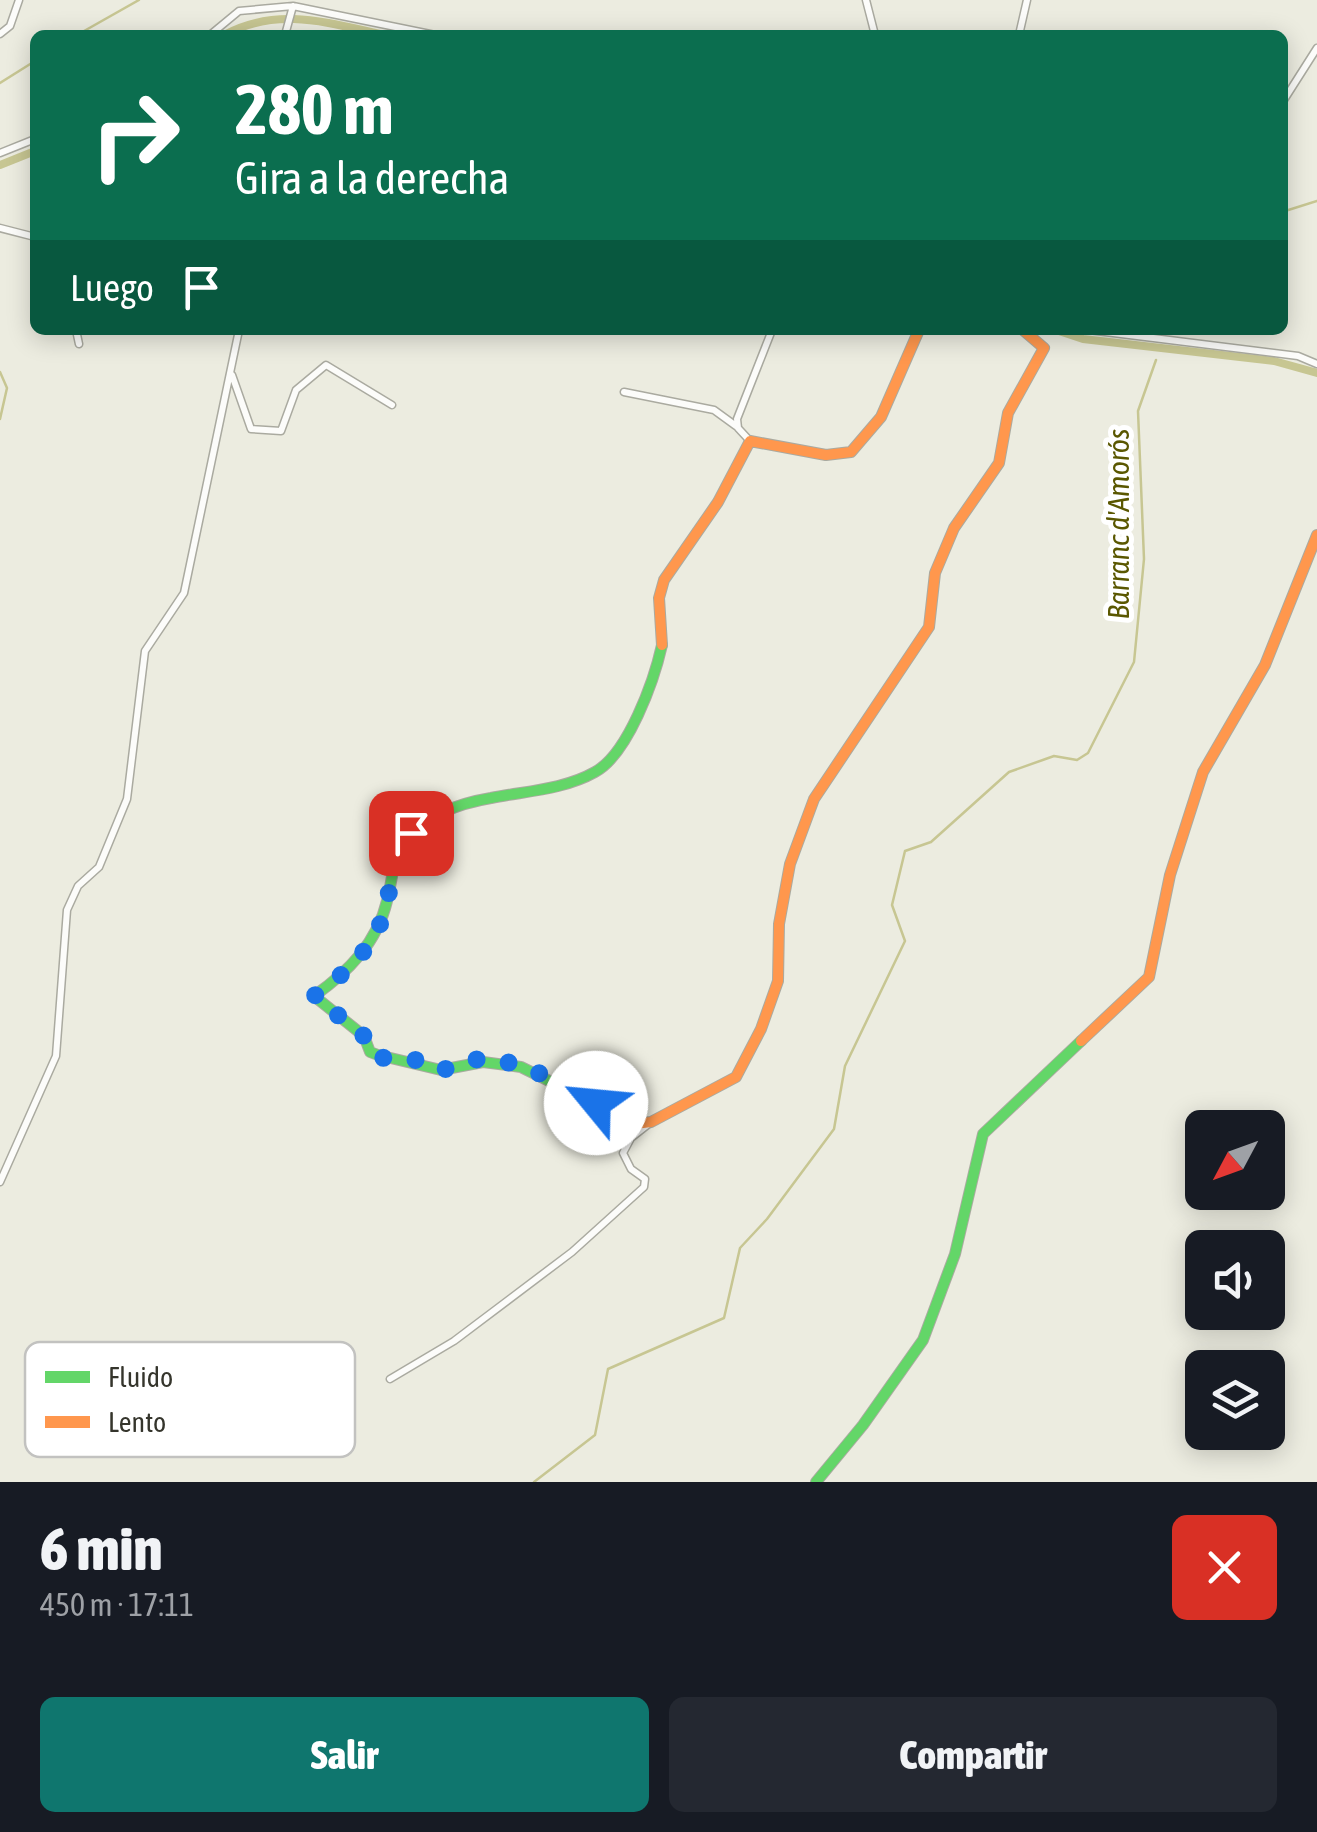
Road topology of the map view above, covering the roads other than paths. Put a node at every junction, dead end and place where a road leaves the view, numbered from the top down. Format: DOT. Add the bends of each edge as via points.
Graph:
graph roads {
  1 [pos="19,0"];
  2 [pos="866,0"];
  3 [pos="1027,0"];
  4 [pos="292,6"];
  5 [pos="290,24"];
  6 [pos="216,30"];
  7 [pos="287,30"];
  8 [pos="292,30"];
  9 [pos="410,30"];
  10 [pos="873,30"];
  11 [pos="1020,30"];
  12 [pos="0,34"];
  13 [pos="1317,48"];
  14 [pos="1288,94"];
  15 [pos="30,142"];
  16 [pos="0,153"];
  17 [pos="0,228"];
  18 [pos="30,236"];
  19 [pos="77,335"];
  20 [pos="237,335"];
  21 [pos="770,335"];
  22 [pos="917,335"];
  23 [pos="1029,335"];
  24 [pos="1129,335"];
  25 [pos="78,344"];
  26 [pos="1317,364"];
  27 [pos="231,371"];
  28 [pos="624,392"];
  29 [pos="392,405"];
  30 [pos="738,428"];
  31 [pos="750,442"];
  32 [pos="1317,535"];
  33 [pos="650,1122"];
  34 [pos="0,1182"];
  35 [pos="390,1379"];
  36 [pos="816,1482"];
  1 -- 12 [label="street"];
  2 -- 10 [label="street"];
  3 -- 11 [label="street"];
  4 -- 5 [label="street"];
  4 -- 6 [label="street" via="239,11"];
  4 -- 9 [label="street"];
  5 -- 7 [label="street"];
  5 -- 8 [label="street"];
  13 -- 14 [label="street"];
  15 -- 16 [label="street"];
  17 -- 18 [label="street"];
  19 -- 25 [label="street"];
  20 -- 27 [label="street"];
  21 -- 30 [label="street"];
  22 -- 31 [label="street" via="905,372 852,452"];
  23 -- 33 [label="street" via="1044,348 1008,413 999,463 954,528 934,573 928,627 814,799 790,864 778,924 778,981 762,1029 736,1078"];
  24 -- 26 [label="street" via="1298,356"];
  27 -- 29 [label="street" via="251,430 284,428 296,390 326,365"];
  27 -- 34 [label="street" via="184,593 145,651 128,800 99,867 78,886 67,910 56,1056"];
  28 -- 30 [label="street" via="714,410"];
  30 -- 31 [label="street"];
  31 -- 33 [label="street" via="660,592 661,654 617,755 598,772 558,784 453,804 411,833 396,852 373,939 344,975 314,996 364,1036 370,1052 386,1059 442,1070 478,1059 504,1061 631,1124"];
  32 -- 36 [label="street" via="1264,666 1203,772 1170,874 1149,977 983,1134 956,1254 923,1340"];
  33 -- 35 [label="street" via="623,1153 645,1179 644,1187 454,1342"];
}
